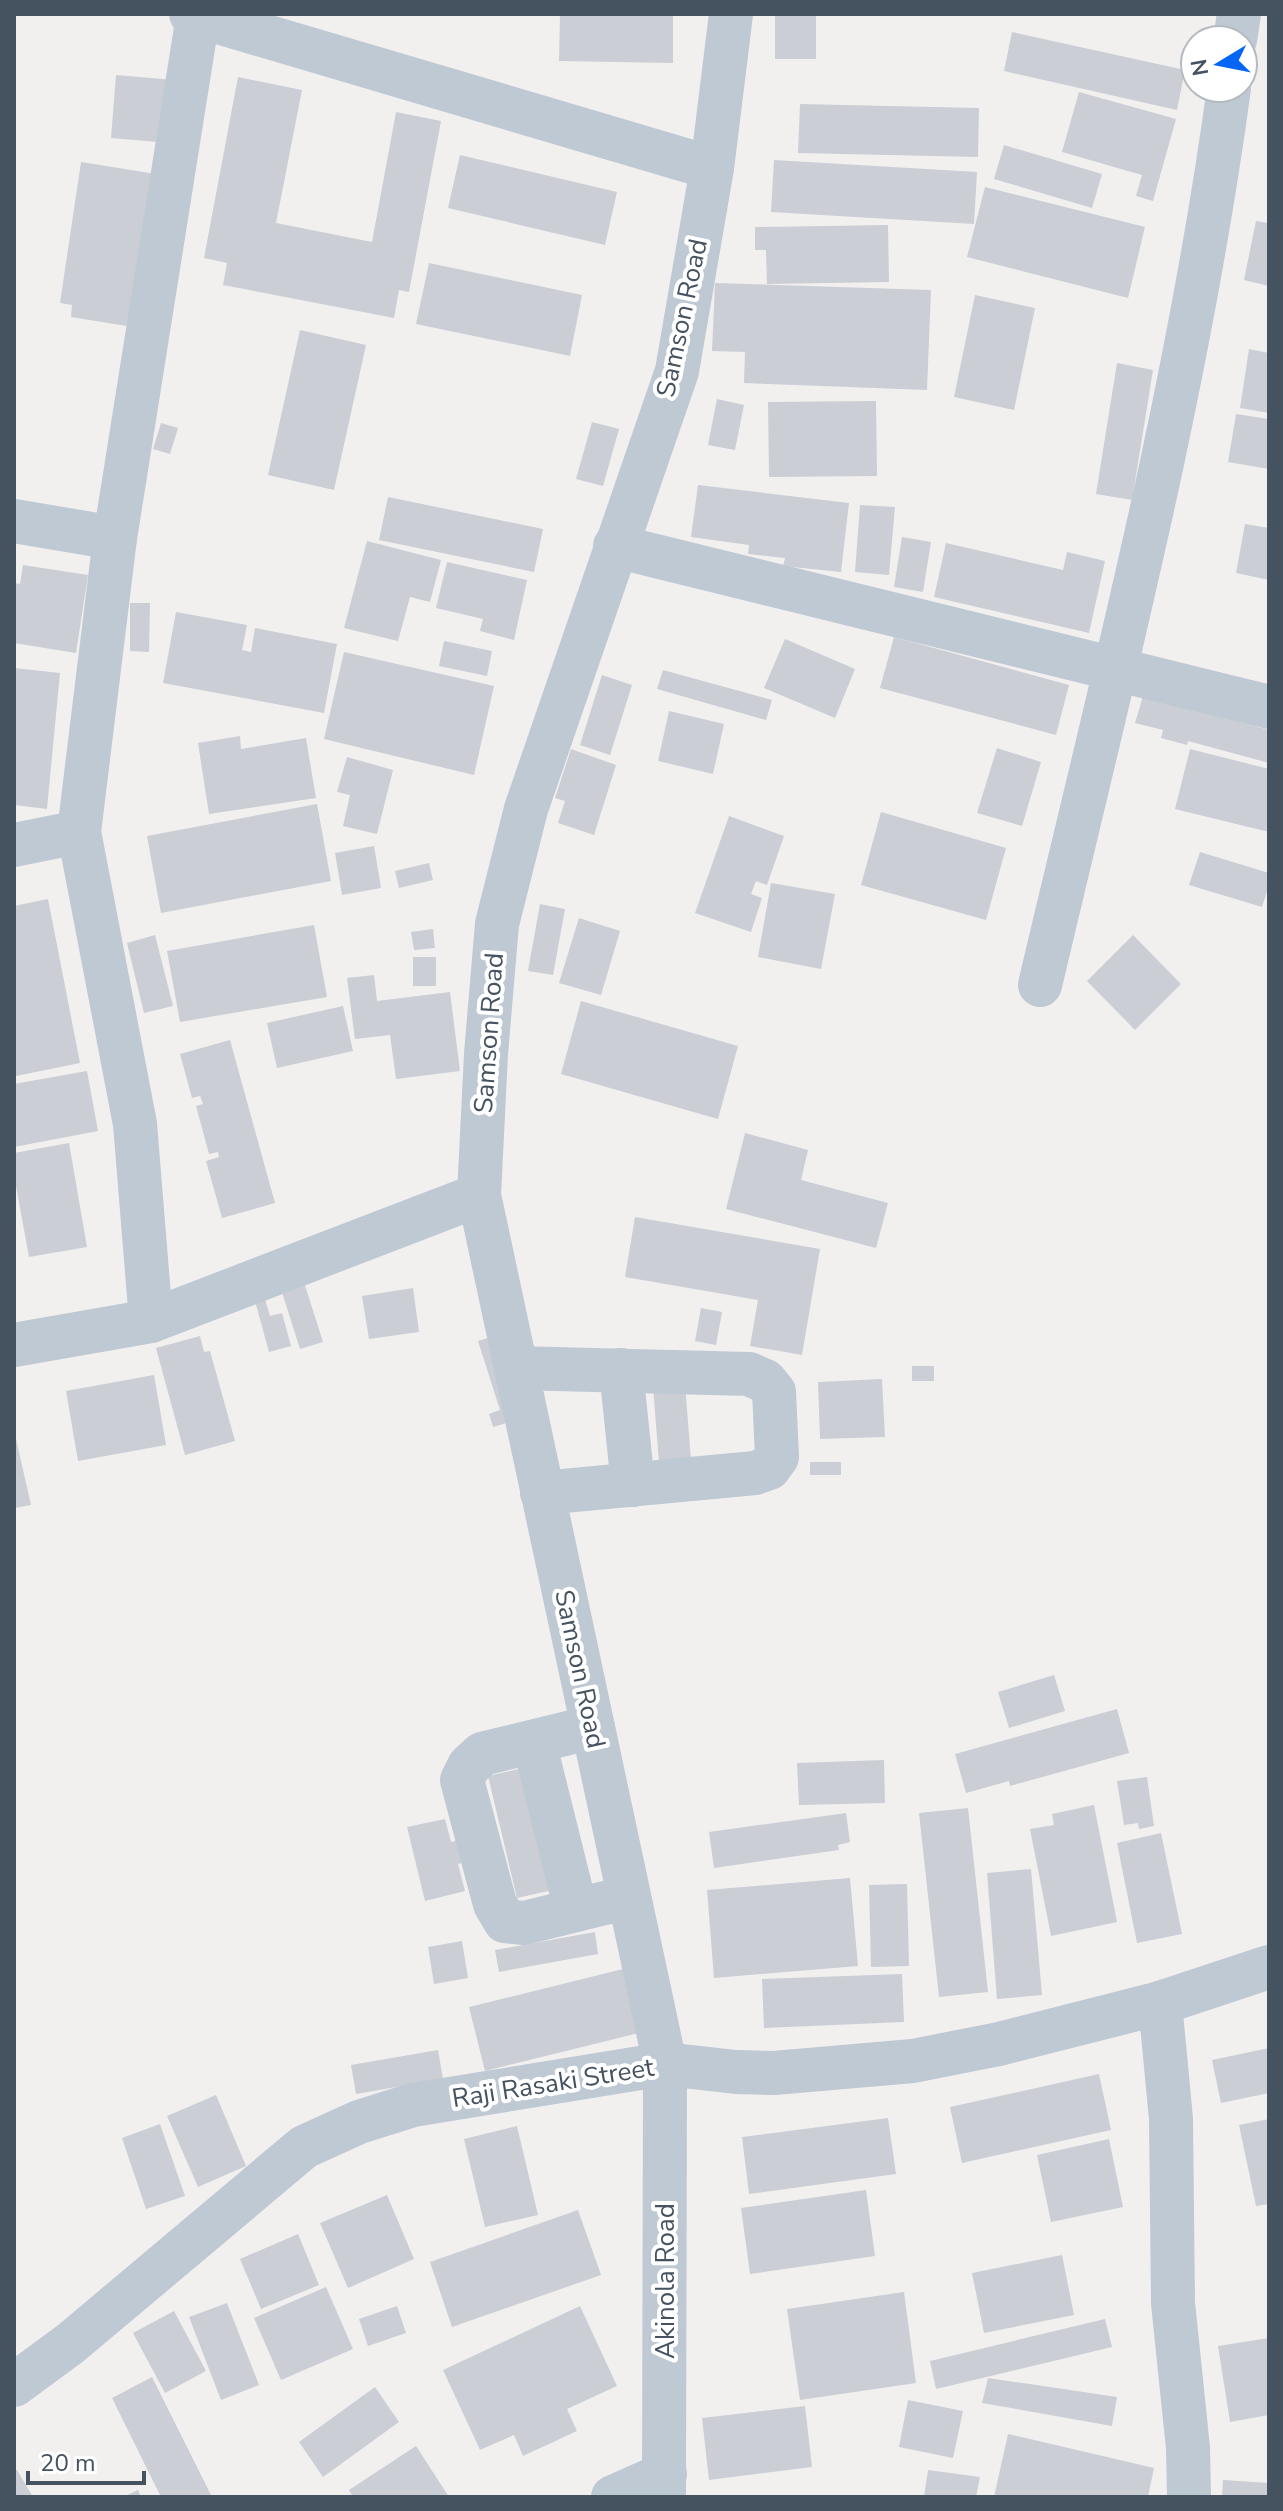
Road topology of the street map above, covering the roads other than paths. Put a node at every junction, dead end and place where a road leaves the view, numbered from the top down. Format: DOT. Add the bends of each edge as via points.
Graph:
graph roads {
  1 [pos="731,14"];
  2 [pos="194,15"];
  3 [pos="1227,104"];
  4 [pos="712,168"];
  5 [pos="14,521"];
  6 [pos="115,538"];
  7 [pos="615,546"];
  8 [pos="1115,669"];
  9 [pos="1269,707"];
  10 [pos="79,832"];
  11 [pos="14,845"];
  12 [pos="1040,985"];
  13 [pos="479,1195"];
  14 [pos="151,1321"];
  15 [pos="14,1345"];
  16 [pos="516,1368"];
  17 [pos="621,1370"];
  18 [pos="633,1485"];
  19 [pos="542,1493"];
  20 [pos="593,1727"];
  21 [pos="534,1742"];
  22 [pos="629,1897"];
  23 [pos="576,1910"];
  24 [pos="1269,1967"];
  25 [pos="1160,2003"];
  26 [pos="665,2064"];
  27 [pos="14,2385"];
  28 [pos="665,2486"];
  29 [pos="613,2497"];
  30 [pos="1189,2497"];
  1 -- 4 [label="street, Samson Road"];
  2 -- 4 [label="street"];
  2 -- 6 [label="street"];
  3 -- 8 [label="street" via="1173,417"];
  4 -- 7 [label="street, Samson Road" via="677,371"];
  5 -- 6 [label="street"];
  6 -- 10 [label="street"];
  7 -- 8 [label="street"];
  7 -- 13 [label="street, Samson Road" via="526,809 497,924"];
  8 -- 9 [label="street"];
  8 -- 12 [label="street"];
  10 -- 11 [label="street"];
  10 -- 14 [label="street" via="135,1124"];
  13 -- 14 [label="street"];
  13 -- 16 [label="street, Samson Road"];
  14 -- 15 [label="street"];
  16 -- 17 [label="street"];
  16 -- 19 [label="street, Samson Road"];
  17 -- 18 [label="street"];
  17 -- 18 [label="street" via="749,1374 774,1392 777,1457 769,1468"];
  18 -- 19 [label="street"];
  19 -- 20 [label="street, Samson Road"];
  20 -- 21 [label="street"];
  20 -- 22 [label="street, Samson Road"];
  21 -- 23 [label="street"];
  21 -- 23 [label="street" via="482,1754 462,1780 495,1904 505,1921 524,1923"];
  22 -- 23 [label="street"];
  22 -- 26 [label="street, Samson Road"];
  24 -- 25 [label="street, Raji Rasaki Street"];
  25 -- 26 [label="street, Raji Rasaki Street" via="913,2061 774,2073"];
  25 -- 30 [label="street" via="1171,2119 1173,2303"];
  26 -- 27 [label="street, Raji Rasaki Street" via="413,2105 304,2147"];
  26 -- 28 [label="street, Akinola Road"];
  28 -- 29 [label="street"];
}
